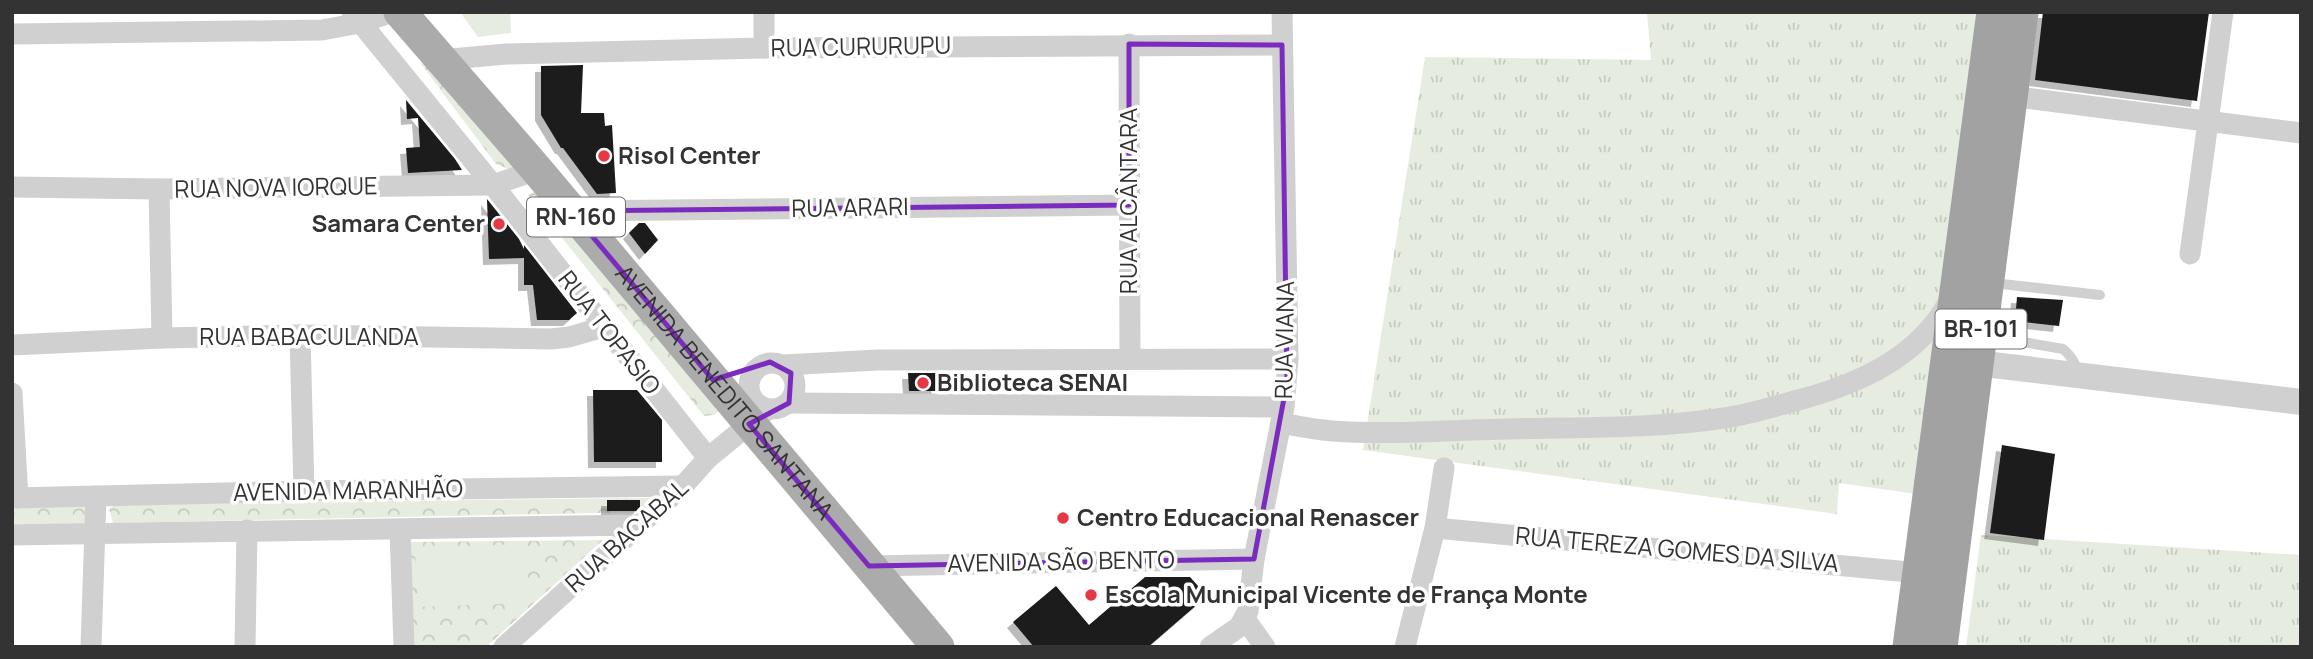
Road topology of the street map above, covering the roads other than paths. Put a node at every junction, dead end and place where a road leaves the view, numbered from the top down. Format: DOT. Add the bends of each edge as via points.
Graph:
graph roads {
  1 [pos="392,12"];
  2 [pos="400,12"];
  3 [pos="764,12"];
  4 [pos="1282,12"];
  5 [pos="1994,12"];
  6 [pos="2021,12"];
  7 [pos="2223,12"];
  8 [pos="356,18"];
  9 [pos="12,34"];
  10 [pos="1129,44"];
  11 [pos="1282,45"];
  12 [pos="764,48"];
  13 [pos="440,60"];
  14 [pos="2010,96"];
  15 [pos="2208,121"];
  16 [pos="2301,133"];
  17 [pos="537,170"];
  18 [pos="493,185"];
  19 [pos="12,187"];
  20 [pos="159,189"];
  21 [pos="1129,205"];
  22 [pos="571,211"];
  23 [pos="2190,254"];
  24 [pos="1973,278"];
  25 [pos="2100,295"];
  26 [pos="604,327"];
  27 [pos="300,335"];
  28 [pos="162,338"];
  29 [pos="12,345"];
  30 [pos="1978,349"];
  31 [pos="1130,358"];
  32 [pos="1288,359"];
  33 [pos="783,365"];
  34 [pos="752,372"];
  35 [pos="713,380"];
  36 [pos="12,393"];
  37 [pos="2301,402"];
  38 [pos="789,403"];
  39 [pos="1283,415"];
  40 [pos="759,416"];
  41 [pos="708,458"];
  42 [pos="1444,468"];
  43 [pos="683,486"];
  44 [pos="304,491"];
  45 [pos="96,496"];
  46 [pos="15,498"];
  47 [pos="640,525"];
  48 [pos="1434,528"];
  49 [pos="247,530"];
  50 [pos="400,530"];
  51 [pos="95,534"];
  52 [pos="12,535"];
  53 [pos="1254,559"];
  54 [pos="869,566"];
  55 [pos="1920,573"];
  56 [pos="1245,619"];
  57 [pos="91,647"];
  58 [pos="245,647"];
  59 [pos="404,647"];
  60 [pos="504,647"];
  61 [pos="938,647"];
  62 [pos="1210,647"];
  63 [pos="1265,647"];
  64 [pos="1405,647"];
  65 [pos="1910,647"];
  66 [pos="1940,647"];
  1 -- 8 [label="street"];
  2 -- 13 [label="main road, AVENIDA BENEDITO SANTANA / RN-160"];
  3 -- 12 [label="street"];
  4 -- 11 [label="street, RUA VIANA"];
  5 -- 24 [label="highway, BR-101"];
  6 -- 14 [label="highway, BR-101"];
  7 -- 15 [label="street"];
  8 -- 9 [label="street" via="323,30"];
  8 -- 18 [label="street, RUA TOPASIO"];
  10 -- 11 [label="street, RUA CURURUPU"];
  10 -- 12 [label="street, RUA CURURUPU"];
  10 -- 21 [label="street, RUA ALCÂNTARA"];
  11 -- 32 [label="street, RUA VIANA"];
  12 -- 13 [label="street, RUA CURURUPU" via="506,54"];
  13 -- 17 [label="main road, AVENIDA BENEDITO SANTANA / RN-160"];
  14 -- 15 [label="street"];
  14 -- 24 [label="highway, BR-101"];
  15 -- 16 [label="street"];
  15 -- 23 [label="street"];
  17 -- 18 [label="street, RUA NOVA IORQUE"];
  17 -- 22 [label="main road, AVENIDA BENEDITO SANTANA / RN-160"];
  18 -- 20 [label="street, RUA NOVA IORQUE"];
  18 -- 26 [label="street, RUA TOPASIO"];
  19 -- 20 [label="street, RUA NOVA IORQUE"];
  20 -- 28 [label="street"];
  21 -- 22 [label="street, RUA ARARI"];
  21 -- 31 [label="street, RUA ALCÂNTARA"];
  22 -- 35 [label="main road, AVENIDA BENEDITO SANTANA / RN-160"];
  24 -- 25 [label="lane"];
  24 -- 30 [label="highway, BR-101"];
  24 -- 39 [label="street" via="1911,346 1880,370 1849,386 1728,418 1632,427 1332,431"];
  24 -- 55 [label="highway, BR-101"];
  26 -- 27 [label="street, RUA BABACULANDA" via="551,339"];
  26 -- 41 [label="street, RUA TOPASIO"];
  27 -- 28 [label="street, RUA BABACULANDA"];
  27 -- 44 [label="street"];
  28 -- 29 [label="street, RUA BABACULANDA"];
  30 -- 37 [label="street" via="2078,376"];
  30 -- 66 [label="highway, BR-101"];
  31 -- 32 [label="street"];
  31 -- 33 [label="street"];
  32 -- 39 [label="street, RUA VIANA"];
  33 -- 34 [label="street" via="770,362"];
  33 -- 38 [label="street" via="795,383"];
  34 -- 35 [label="street"];
  34 -- 40 [label="street" via="749,391 760,406"];
  35 -- 40 [label="main road, AVENIDA BENEDITO SANTANA / RN-160"];
  36 -- 46 [label="street"];
  38 -- 39 [label="street"];
  38 -- 40 [label="street"];
  39 -- 53 [label="street, RUA VIANA"];
  40 -- 41 [label="street, RUA BACABAL"];
  40 -- 54 [label="main road, AVENIDA BENEDITO SANTANA / RN-160"];
  41 -- 43 [label="street, RUA BACABAL"];
  42 -- 48 [label="street"];
  43 -- 44 [label="street, AVENIDA MARANHÃO"];
  43 -- 47 [label="street, RUA BACABAL"];
  44 -- 45 [label="street, AVENIDA MARANHÃO"];
  45 -- 46 [label="street, AVENIDA MARANHÃO"];
  45 -- 51 [label="street"];
  47 -- 50 [label="street, AVENIDA MARANHÃO"];
  47 -- 60 [label="street, RUA BACABAL"];
  48 -- 55 [label="street, RUA TEREZA GOMES DA SILVA"];
  48 -- 64 [label="street"];
  49 -- 50 [label="street, AVENIDA MARANHÃO"];
  49 -- 51 [label="street, AVENIDA MARANHÃO"];
  49 -- 58 [label="street"];
  50 -- 59 [label="street"];
  51 -- 52 [label="street, AVENIDA MARANHÃO"];
  51 -- 57 [label="street"];
  53 -- 54 [label="street, AVENIDA SÃO BENTO"];
  53 -- 56 [label="street, RUA VIANA"];
  54 -- 61 [label="main road, AVENIDA BENEDITO SANTANA / RN-160"];
  55 -- 65 [label="highway, BR-101"];
  56 -- 62 [label="street"];
  56 -- 63 [label="street"];
}
